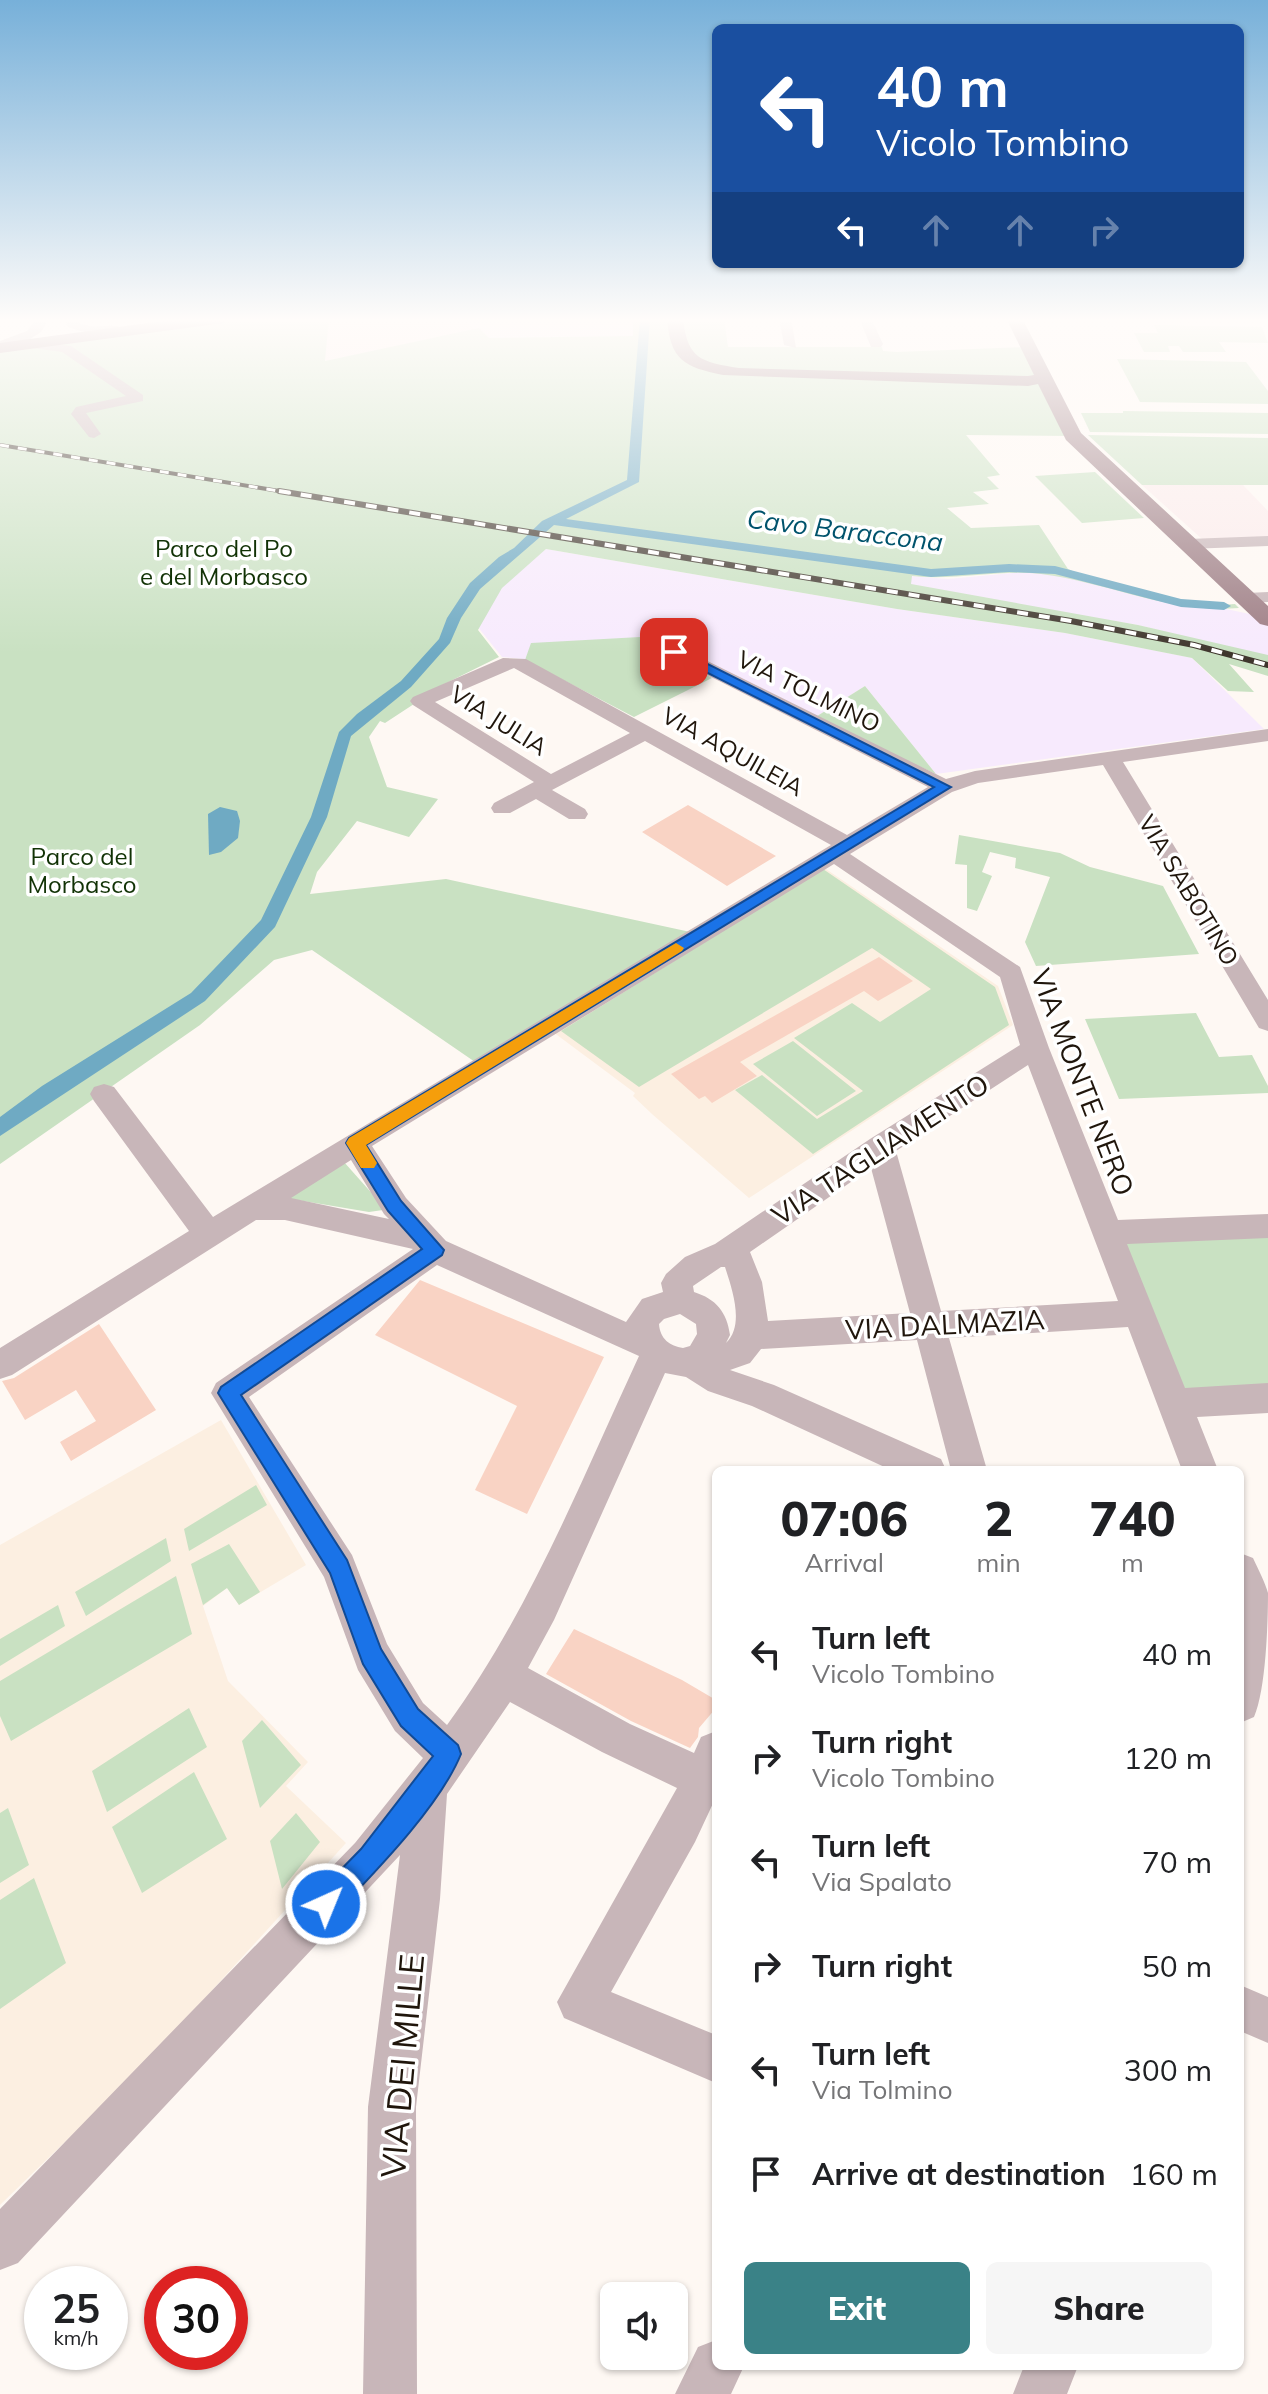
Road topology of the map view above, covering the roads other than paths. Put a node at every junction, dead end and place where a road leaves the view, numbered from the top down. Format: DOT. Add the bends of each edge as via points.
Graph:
graph roads {
  1 [pos="91,430"];
  2 [pos="1070,430"];
  3 [pos="94,434"];
  4 [pos="1268,541"];
  5 [pos="1188,544"];
  6 [pos="1257,598"];
  7 [pos="1268,619"];
  8 [pos="653,640"];
  9 [pos="420,701"];
  10 [pos="647,732"];
  11 [pos="1268,735"];
  12 [pos="1109,757"];
  13 [pos="543,786"];
  14 [pos="944,787"];
  15 [pos="502,808"];
  16 [pos="577,814"];
  17 [pos="840,848"];
  18 [pos="1268,1022"];
  19 [pos="1035,1048"];
  20 [pos="104,1094"];
  21 [pos="355,1143"];
  22 [pos="880,1147"];
  23 [pos="253,1208"];
  24 [pos="1268,1226"];
  25 [pos="208,1233"];
  26 [pos="1107,1233"];
  27 [pos="429,1244"];
  28 [pos="736,1244"];
  29 [pos="680,1301"];
  30 [pos="1139,1313"];
  31 [pos="928,1325"];
  32 [pos="752,1336"];
  33 [pos="679,1346"];
  34 [pos="0,1365"];
  35 [pos="1268,1398"];
  36 [pos="1174,1404"];
  37 [pos="874,1460"];
  38 [pos="906,1466"];
  39 [pos="968,1466"];
  40 [pos="1198,1466"];
  41 [pos="1244,1582"];
  42 [pos="1254,1609"];
  43 [pos="503,1676"];
  44 [pos="1244,1676"];
  45 [pos="709,1766"];
  46 [pos="438,1771"];
  47 [pos="1244,2010"];
  48 [pos="1268,2020"];
  49 [pos="712,2057"];
  50 [pos="0,2245"];
  51 [pos="715,2370"];
  52 [pos="1049,2370"];
  53 [pos="390,2394"];
  54 [pos="702,2394"];
  55 [pos="1040,2394"];
  1 -- 3 [label="street"];
  2 -- 5 [label="main road"];
  4 -- 5 [label="street"];
  5 -- 6 [label="main road"];
  6 -- 7 [label="main road"];
  8 -- 14 [label="street, VIA TOLMINO"];
  9 -- 10 [label="street, VIA AQUILEIA" via="510,662 519,663"];
  9 -- 13 [label="street, VIA JULIA"];
  10 -- 13 [label="street"];
  10 -- 17 [label="street, VIA AQUILEIA"];
  11 -- 12 [label="street"];
  12 -- 14 [label="street" via="975,777"];
  12 -- 18 [label="street, VIA SABOTINO"];
  13 -- 15 [label="street"];
  13 -- 16 [label="street, VIA JULIA"];
  14 -- 17 [label="street"];
  17 -- 19 [label="street, VIA MONTE NERO" via="1011,973"];
  17 -- 21 [label="street"];
  19 -- 22 [label="street, VIA TAGLIAMENTO"];
  19 -- 26 [label="street, VIA MONTE NERO"];
  20 -- 25 [label="street"];
  21 -- 23 [label="street"];
  21 -- 27 [label="street" via="395,1206"];
  22 -- 28 [label="street, VIA TAGLIAMENTO"];
  22 -- 31 [label="street"];
  23 -- 25 [label="street"];
  23 -- 27 [label="street" via="287,1209"];
  24 -- 26 [label="street"];
  25 -- 34 [label="street"];
  26 -- 30 [label="street, VIA MONTE NERO"];
  27 -- 33 [label="street" via="595,1321"];
  27 -- 46 [label="street" via="228,1393 339,1568 372,1656"];
  28 -- 29 [label="street, VIA TAGLIAMENTO" via="684,1275 677,1283"];
  28 -- 32 [label="street"];
  29 -- 33 [label="street" via="656,1306"];
  29 -- 33 [label="street" via="709,1315 714,1325"];
  30 -- 31 [label="street, VIA DALMAZIA"];
  30 -- 36 [label="street, VIA MONTE NERO"];
  31 -- 32 [label="street, VIA DALMAZIA"];
  31 -- 39 [label="street"];
  32 -- 33 [label="street" via="736,1357"];
  33 -- 37 [label="street" via="720,1381 762,1395"];
  33 -- 43 [label="street"];
  35 -- 36 [label="street"];
  36 -- 40 [label="street, VIA MONTE NERO"];
  37 -- 38 [label="street"];
  41 -- 42 [label="street"];
  42 -- 44 [label="street"];
  43 -- 45 [label="street" via="616,1738"];
  43 -- 46 [label="street"];
  45 -- 49 [label="street" via="580,2002"];
  46 -- 50 [label="street" via="370,1858"];
  46 -- 53 [label="street, VIA DEI MILLE" via="392,2107"];
  47 -- 48 [label="street"];
  51 -- 54 [label="street"];
  52 -- 55 [label="street"];
}
